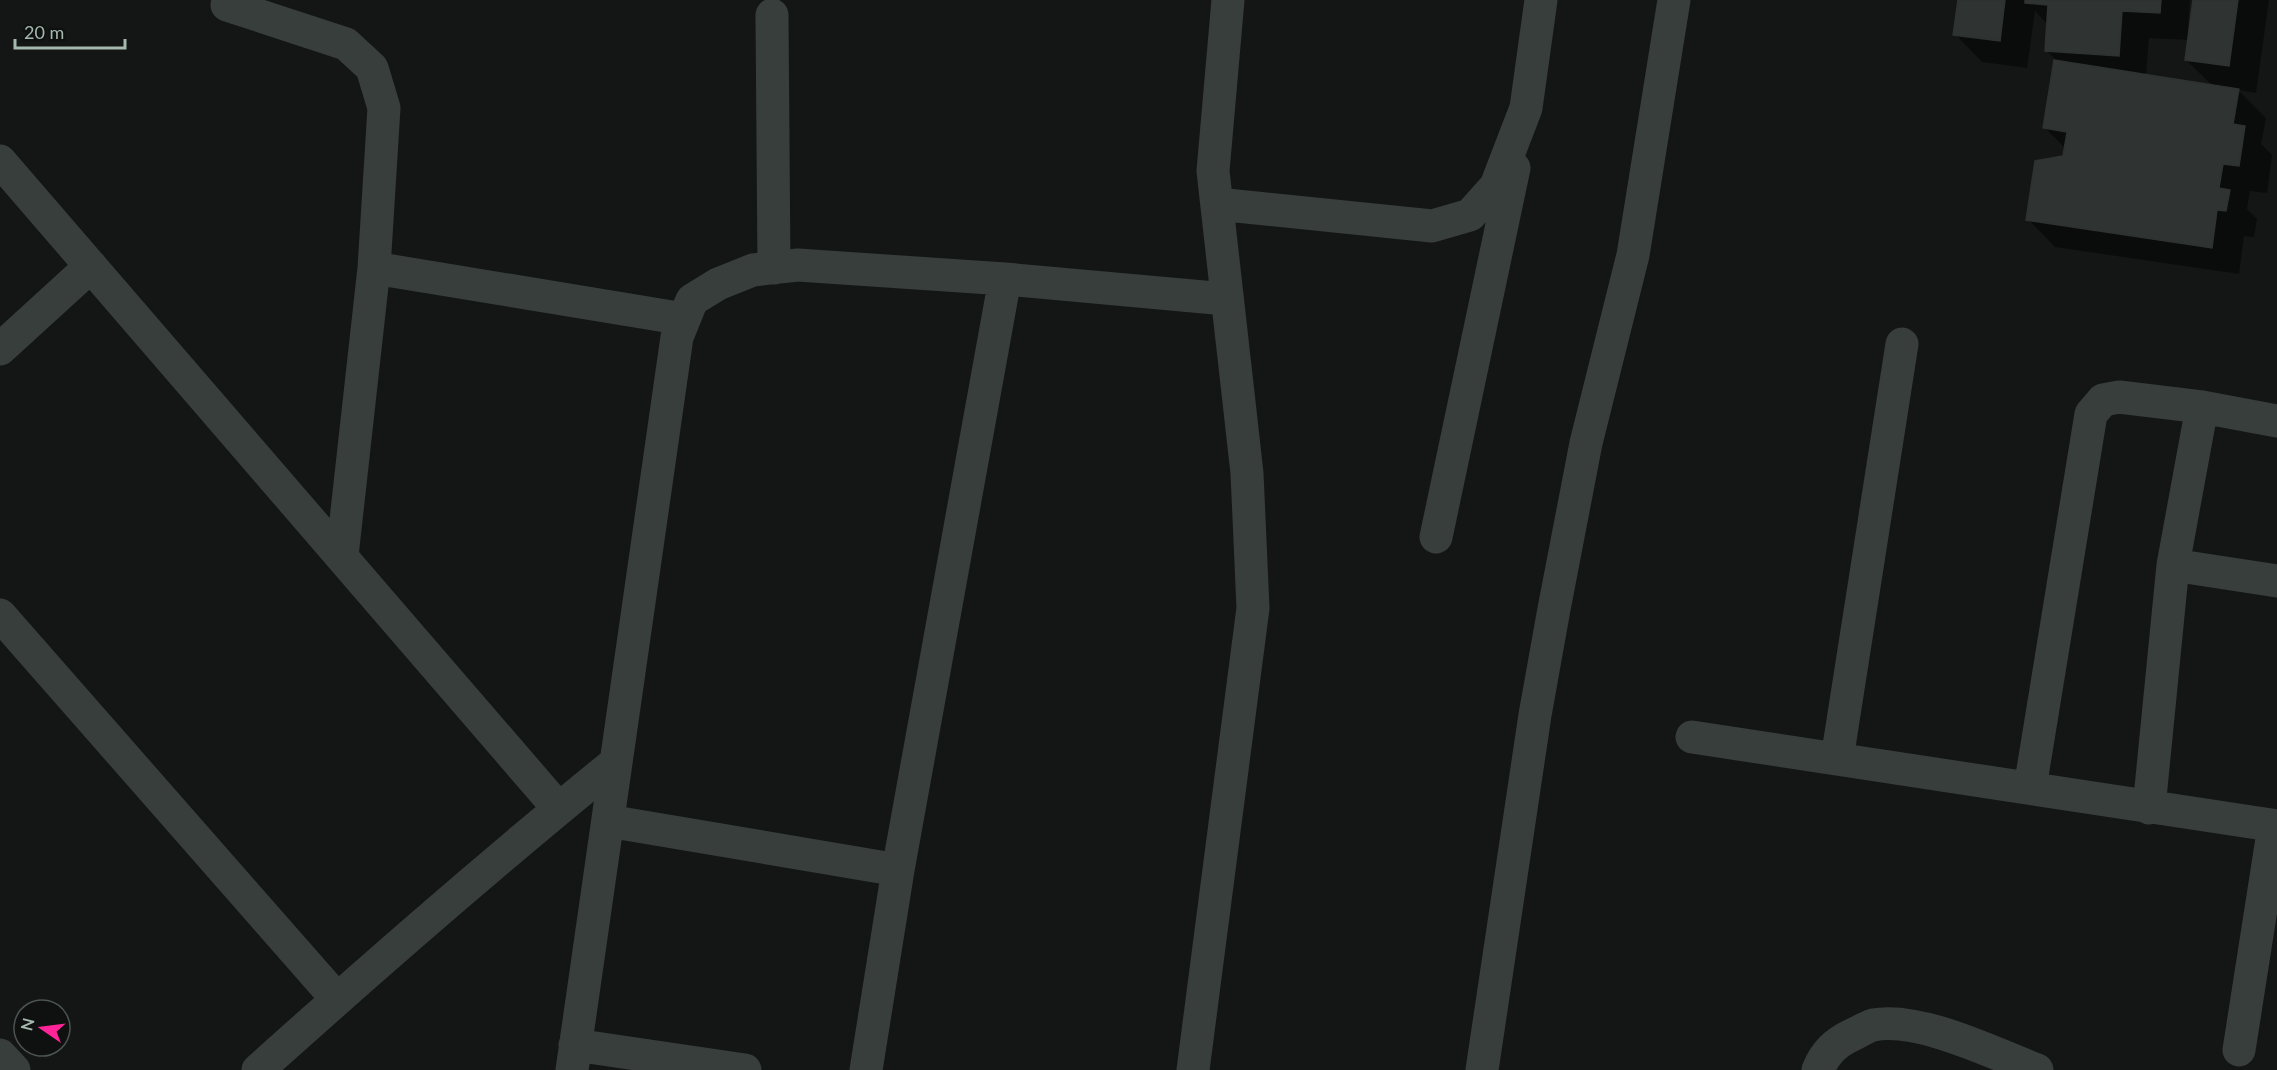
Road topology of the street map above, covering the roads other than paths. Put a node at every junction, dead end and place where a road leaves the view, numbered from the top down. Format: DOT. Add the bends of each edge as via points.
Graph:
graph roads {
  1 [pos="1228,0"];
  2 [pos="1541,0"];
  3 [pos="1674,0"];
  4 [pos="227,5"];
  5 [pos="772,15"];
  6 [pos="1526,108"];
  7 [pos="0,161"];
  8 [pos="1217,204"];
  9 [pos="91,266"];
  10 [pos="375,268"];
  11 [pos="774,268"];
  12 [pos="1005,279"];
  13 [pos="1226,299"];
  14 [pos="684,319"];
  15 [pos="1902,344"];
  16 [pos="0,349"];
  17 [pos="2202,407"];
  18 [pos="2277,421"];
  19 [pos="1436,537"];
  20 [pos="342,556"];
  21 [pos="2173,565"];
  22 [pos="2277,581"];
  23 [pos="0,615"];
  24 [pos="1692,737"];
  25 [pos="1837,759"];
  26 [pos="615,764"];
  27 [pos="2030,788"];
  28 [pos="2149,808"];
  29 [pos="558,809"];
  30 [pos="608,821"];
  31 [pos="2276,826"];
  32 [pos="898,870"];
  33 [pos="337,999"];
  34 [pos="2239,1050"];
  35 [pos="0,1055"];
  36 [pos="573,1058"];
  37 [pos="14,1070"];
  38 [pos="258,1070"];
  39 [pos="745,1070"];
  40 [pos="866,1070"];
  41 [pos="1192,1070"];
  42 [pos="1482,1070"];
  43 [pos="1818,1070"];
  44 [pos="2037,1070"];
  1 -- 8 [label="street" via="1213,171"];
  2 -- 6 [label="street"];
  3 -- 42 [label="street" via="1633,255 1586,443 1535,715"];
  4 -- 10 [label="street" via="346,44 372,68 384,108"];
  5 -- 11 [label="street"];
  6 -- 8 [label="street" via="1496,186 1470,215 1432,226"];
  6 -- 19 [label="street"];
  7 -- 9 [label="street"];
  8 -- 13 [label="street"];
  9 -- 16 [label="street"];
  9 -- 20 [label="street"];
  10 -- 14 [label="street"];
  10 -- 20 [label="street"];
  11 -- 12 [label="street" via="798,265"];
  11 -- 14 [label="street" via="753,270 718,284 692,300"];
  12 -- 13 [label="street"];
  12 -- 32 [label="street"];
  13 -- 41 [label="street" via="1247,472 1252,608"];
  14 -- 26 [label="street" via="677,337"];
  15 -- 25 [label="street"];
  17 -- 18 [label="street"];
  17 -- 21 [label="street"];
  17 -- 27 [label="street" via="2119,397 2103,399 2091,414"];
  20 -- 29 [label="street"];
  21 -- 22 [label="street"];
  21 -- 28 [label="street"];
  23 -- 33 [label="street"];
  24 -- 25 [label="street"];
  25 -- 27 [label="street"];
  26 -- 29 [label="street"];
  26 -- 30 [label="street"];
  27 -- 28 [label="street"];
  28 -- 31 [label="street"];
  29 -- 33 [label="street"];
  30 -- 32 [label="street"];
  30 -- 36 [label="street"];
  31 -- 34 [label="street"];
  32 -- 40 [label="street"];
  33 -- 38 [label="street"];
  35 -- 37 [label="street"];
  36 -- 39 [label="street"];
  43 -- 44 [label="street" via="1824,1055 1843,1039 1872,1025 1903,1024 1941,1033"];
}
